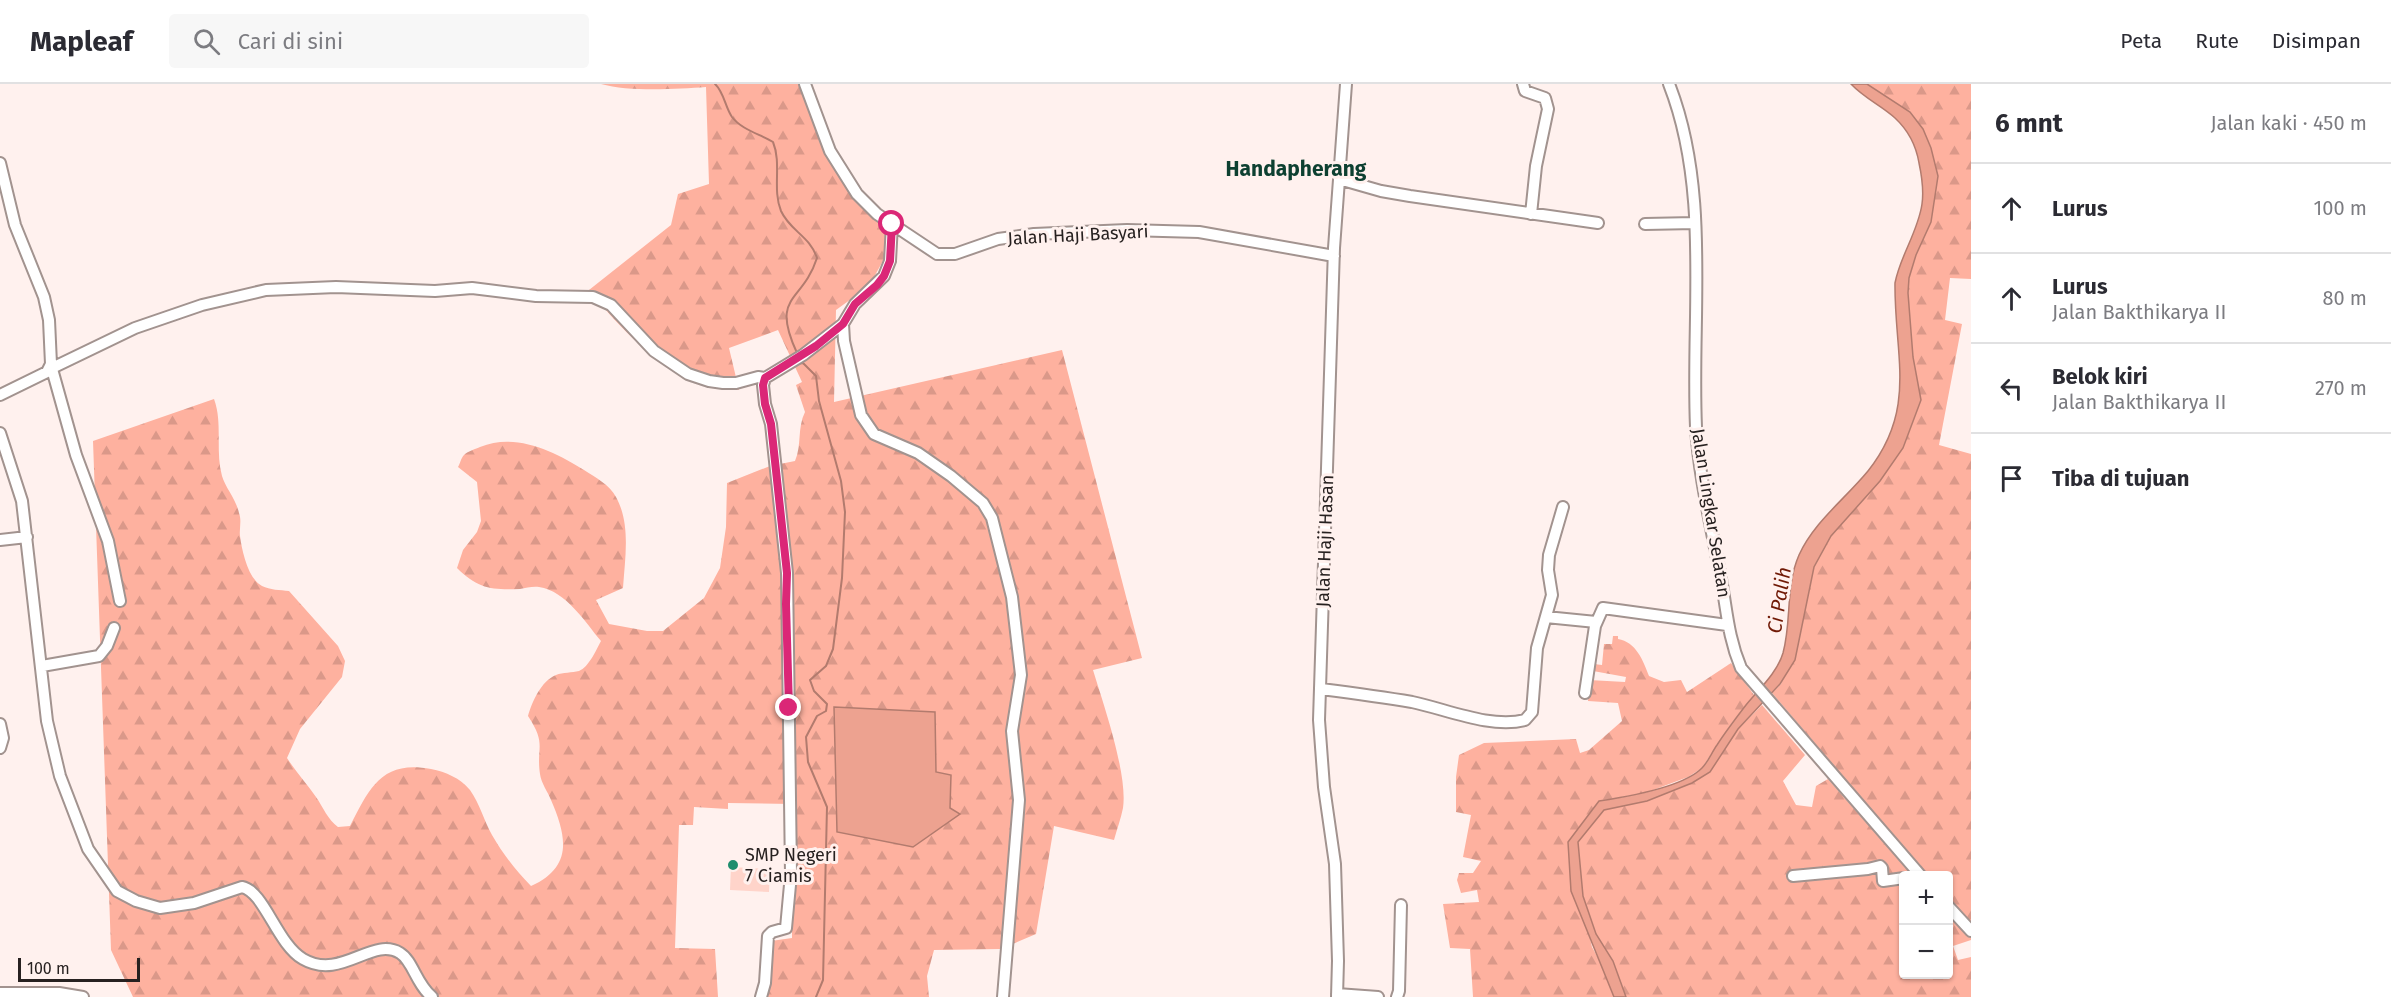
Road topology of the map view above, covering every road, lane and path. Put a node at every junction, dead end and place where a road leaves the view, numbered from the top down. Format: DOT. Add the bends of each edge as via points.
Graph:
graph roads {
  1 [pos="805,84"];
  2 [pos="1346,84"];
  3 [pos="1523,84"];
  4 [pos="1669,84"];
  5 [pos="0,163"];
  6 [pos="1339,179"];
  7 [pos="1531,214"];
  8 [pos="1598,223"];
  9 [pos="1695,223"];
  10 [pos="892,224"];
  11 [pos="1645,224"];
  12 [pos="1334,256"];
  13 [pos="843,324"];
  14 [pos="51,369"];
  15 [pos="765,378"];
  16 [pos="0,395"];
  17 [pos="0,433"];
  18 [pos="1563,507"];
  19 [pos="27,537"];
  20 [pos="0,540"];
  21 [pos="120,601"];
  22 [pos="1546,617"];
  23 [pos="1596,622"];
  24 [pos="1727,625"];
  25 [pos="114,628"];
  26 [pos="42,666"];
  27 [pos="1321,689"];
  28 [pos="1585,693"];
  29 [pos="0,724"];
  30 [pos="0,748"];
  31 [pos="1917,871"];
  32 [pos="1793,876"];
  33 [pos="1899,879"];
  34 [pos="1401,905"];
  35 [pos="1953,911"];
  36 [pos="1971,931"];
  37 [pos="0,993"];
  38 [pos="1337,995"];
  39 [pos="82,997"];
  40 [pos="432,997"];
  41 [pos="761,997"];
  42 [pos="1003,997"];
  43 [pos="1378,997"];
  44 [pos="1397,997"];
  1 -- 10 [label="street, Jalan Haji Basyari" via="841,170 869,207"];
  2 -- 6 [label="street, Jalan Haji Hasan"];
  3 -- 7 [label="street" via="1526,91 1545,98 1548,109"];
  4 -- 9 [label="street, Jalan Lingkar Selatan" via="1686,137"];
  5 -- 14 [label="street" via="15,225 44,297"];
  6 -- 7 [label="street" via="1410,196"];
  6 -- 12 [label="street, Jalan Haji Hasan"];
  7 -- 8 [label="street"];
  9 -- 11 [label="street"];
  9 -- 24 [label="street, Jalan Lingkar Selatan" via="1696,426"];
  10 -- 12 [label="street, Jalan Haji Basyari" via="942,255 998,239 1034,234 1127,230 1199,232"];
  10 -- 13 [label="street" via="890,261 884,276 855,304"];
  12 -- 27 [label="street, Jalan Haji Hasan"];
  13 -- 15 [label="street"];
  13 -- 42 [label="street" via="865,424 874,434 932,462 984,503 992,518 1012,597 1021,675 1012,731 1018,800"];
  14 -- 15 [label="street" via="135,328 202,305 266,290 480,288 546,297 593,297 611,305 654,351 688,374 723,383"];
  14 -- 16 [label="street"];
  14 -- 21 [label="street" via="76,455 106,535"];
  15 -- 41 [label="street" via="787,573 790,874 786,928 768,936"];
  17 -- 19 [label="street" via="17,483"];
  18 -- 22 [label="street" via="1549,555 1552,595"];
  19 -- 20 [label="street"];
  19 -- 26 [label="street"];
  22 -- 23 [label="street"];
  22 -- 27 [label="street" via="1538,648 1532,712 1525,720 1484,720 1415,703"];
  23 -- 24 [label="street" via="1607,607"];
  23 -- 28 [label="street"];
  24 -- 31 [label="street, Jalan Lingkar Selatan" via="1741,668"];
  25 -- 26 [label="street" via="99,656"];
  26 -- 40 [label="street" via="47,721 60,776 88,849 117,891 136,902 160,908 248,888 277,932 303,959 336,966 373,951 397,951 404,955 417,981"];
  27 -- 38 [label="street, Jalan Haji Hasan" via="1320,750 1335,864"];
  29 -- 30 [label="street"];
  32 -- 33 [label="street" via="1880,866 1883,881"];
  34 -- 44 [label="street"];
  35 -- 36 [label="street"];
  37 -- 39 [label="street"];
  38 -- 43 [label="street"];
}
